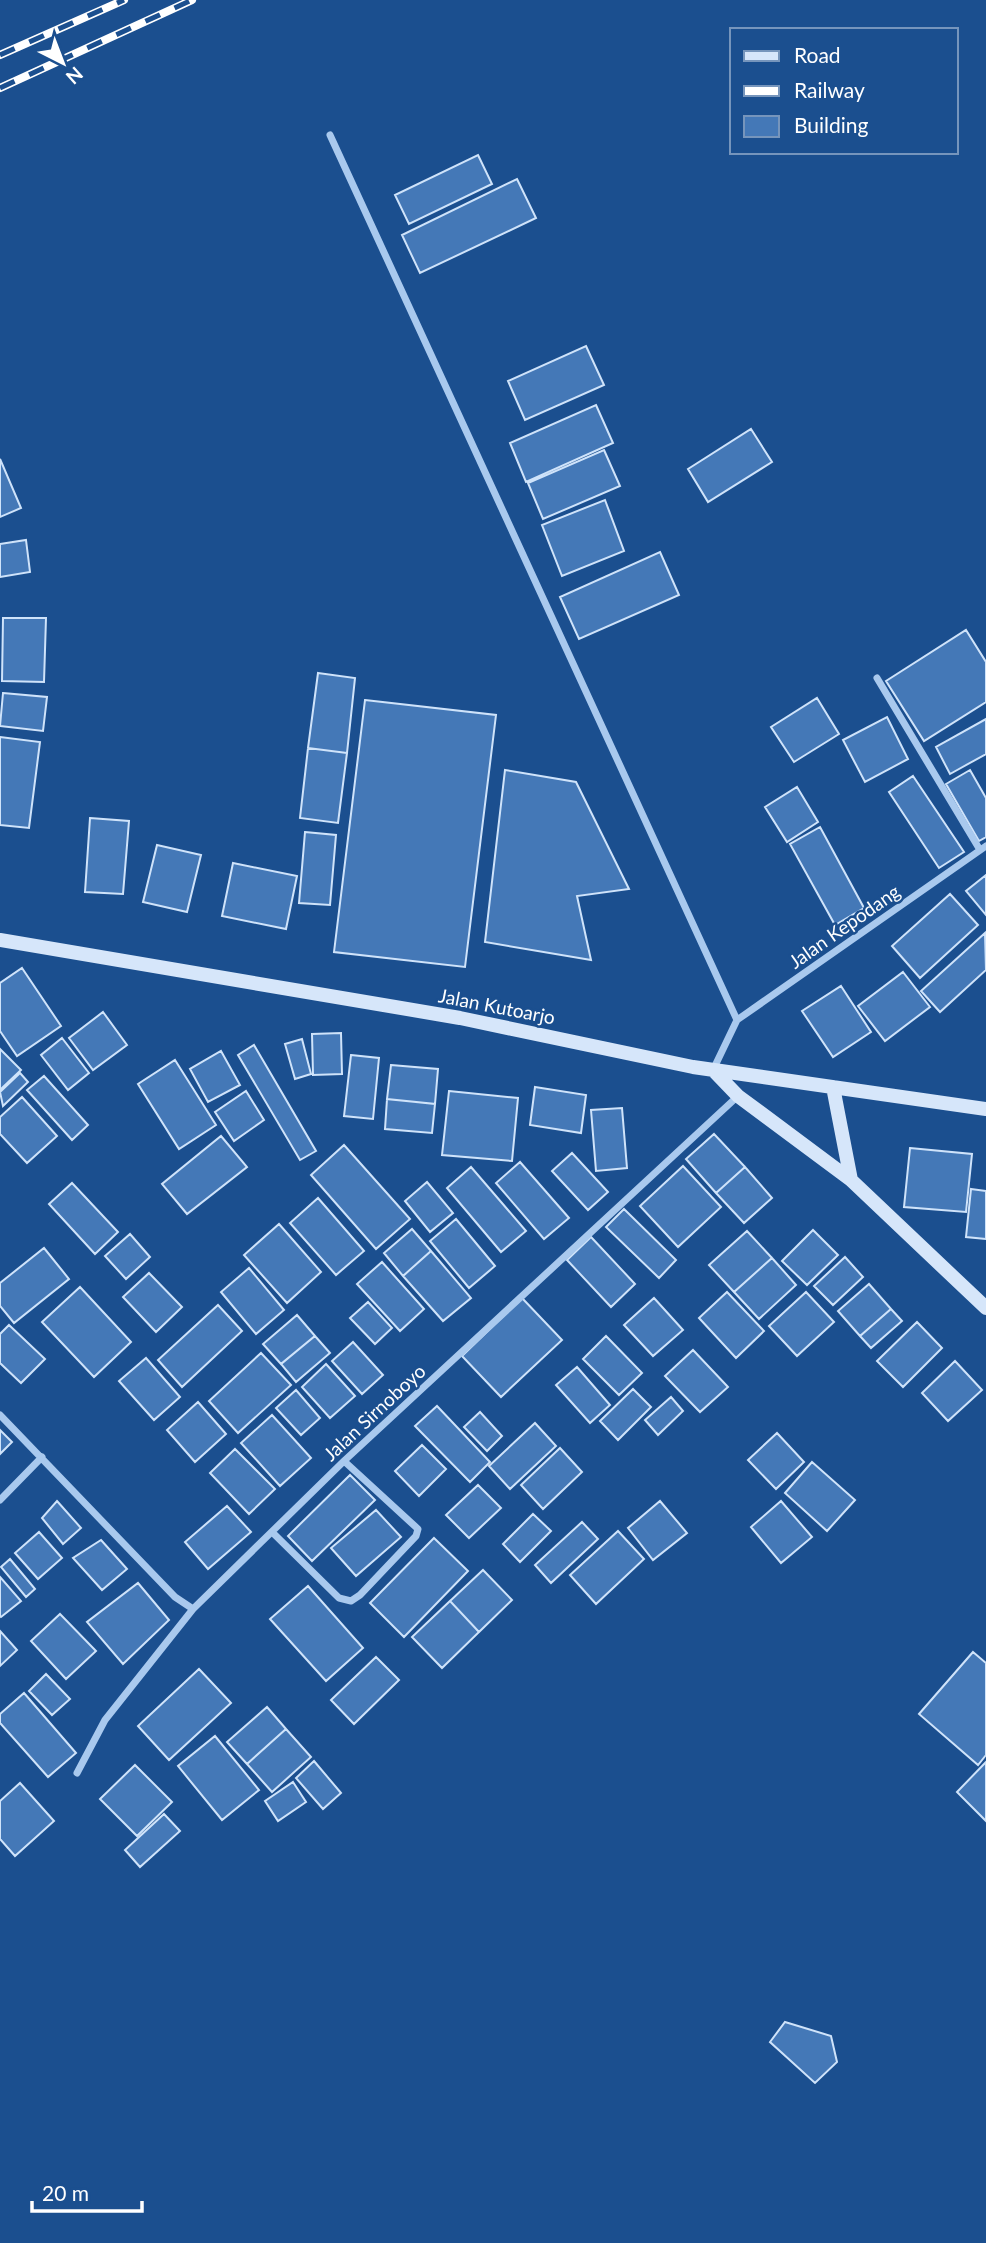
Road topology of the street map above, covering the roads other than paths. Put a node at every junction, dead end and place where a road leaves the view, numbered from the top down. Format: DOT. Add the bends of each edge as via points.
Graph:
graph roads {
  1 [pos="330,135"];
  2 [pos="877,678"];
  3 [pos="983,848"];
  4 [pos="0,940"];
  5 [pos="737,1020"];
  6 [pos="713,1070"];
  7 [pos="833,1087"];
  8 [pos="738,1096"];
  9 [pos="986,1109"];
  10 [pos="851,1181"];
  11 [pos="986,1308"];
  12 [pos="0,1415"];
  13 [pos="42,1457"];
  14 [pos="344,1461"];
  15 [pos="0,1500"];
  16 [pos="272,1532"];
  17 [pos="193,1609"];
  18 [pos="77,1773"];
  1 -- 5 [label="street"];
  2 -- 3 [label="street"];
  3 -- 5 [label="street, Jalan Kepodang"];
  4 -- 6 [label="main road, Jalan Kutoarjo" via="460,1018"];
  5 -- 6 [label="street, Jalan Kepodang"];
  6 -- 7 [label="main road, Jalan Kutoarjo"];
  6 -- 8 [label="main road"];
  7 -- 9 [label="main road, Jalan Kutoarjo"];
  7 -- 10 [label="main road"];
  8 -- 10 [label="main road"];
  8 -- 14 [label="street, Jalan Sirnoboyo"];
  10 -- 11 [label="main road"];
  12 -- 13 [label="street"];
  13 -- 15 [label="street"];
  13 -- 17 [label="street" via="175,1597"];
  14 -- 16 [label="street, Jalan Sirnoboyo"];
  14 -- 16 [label="street" via="418,1529 360,1595 351,1601 339,1598"];
  16 -- 17 [label="street, Jalan Sirnoboyo"];
  17 -- 18 [label="street, Jalan Sirnoboyo" via="105,1720"];
}
